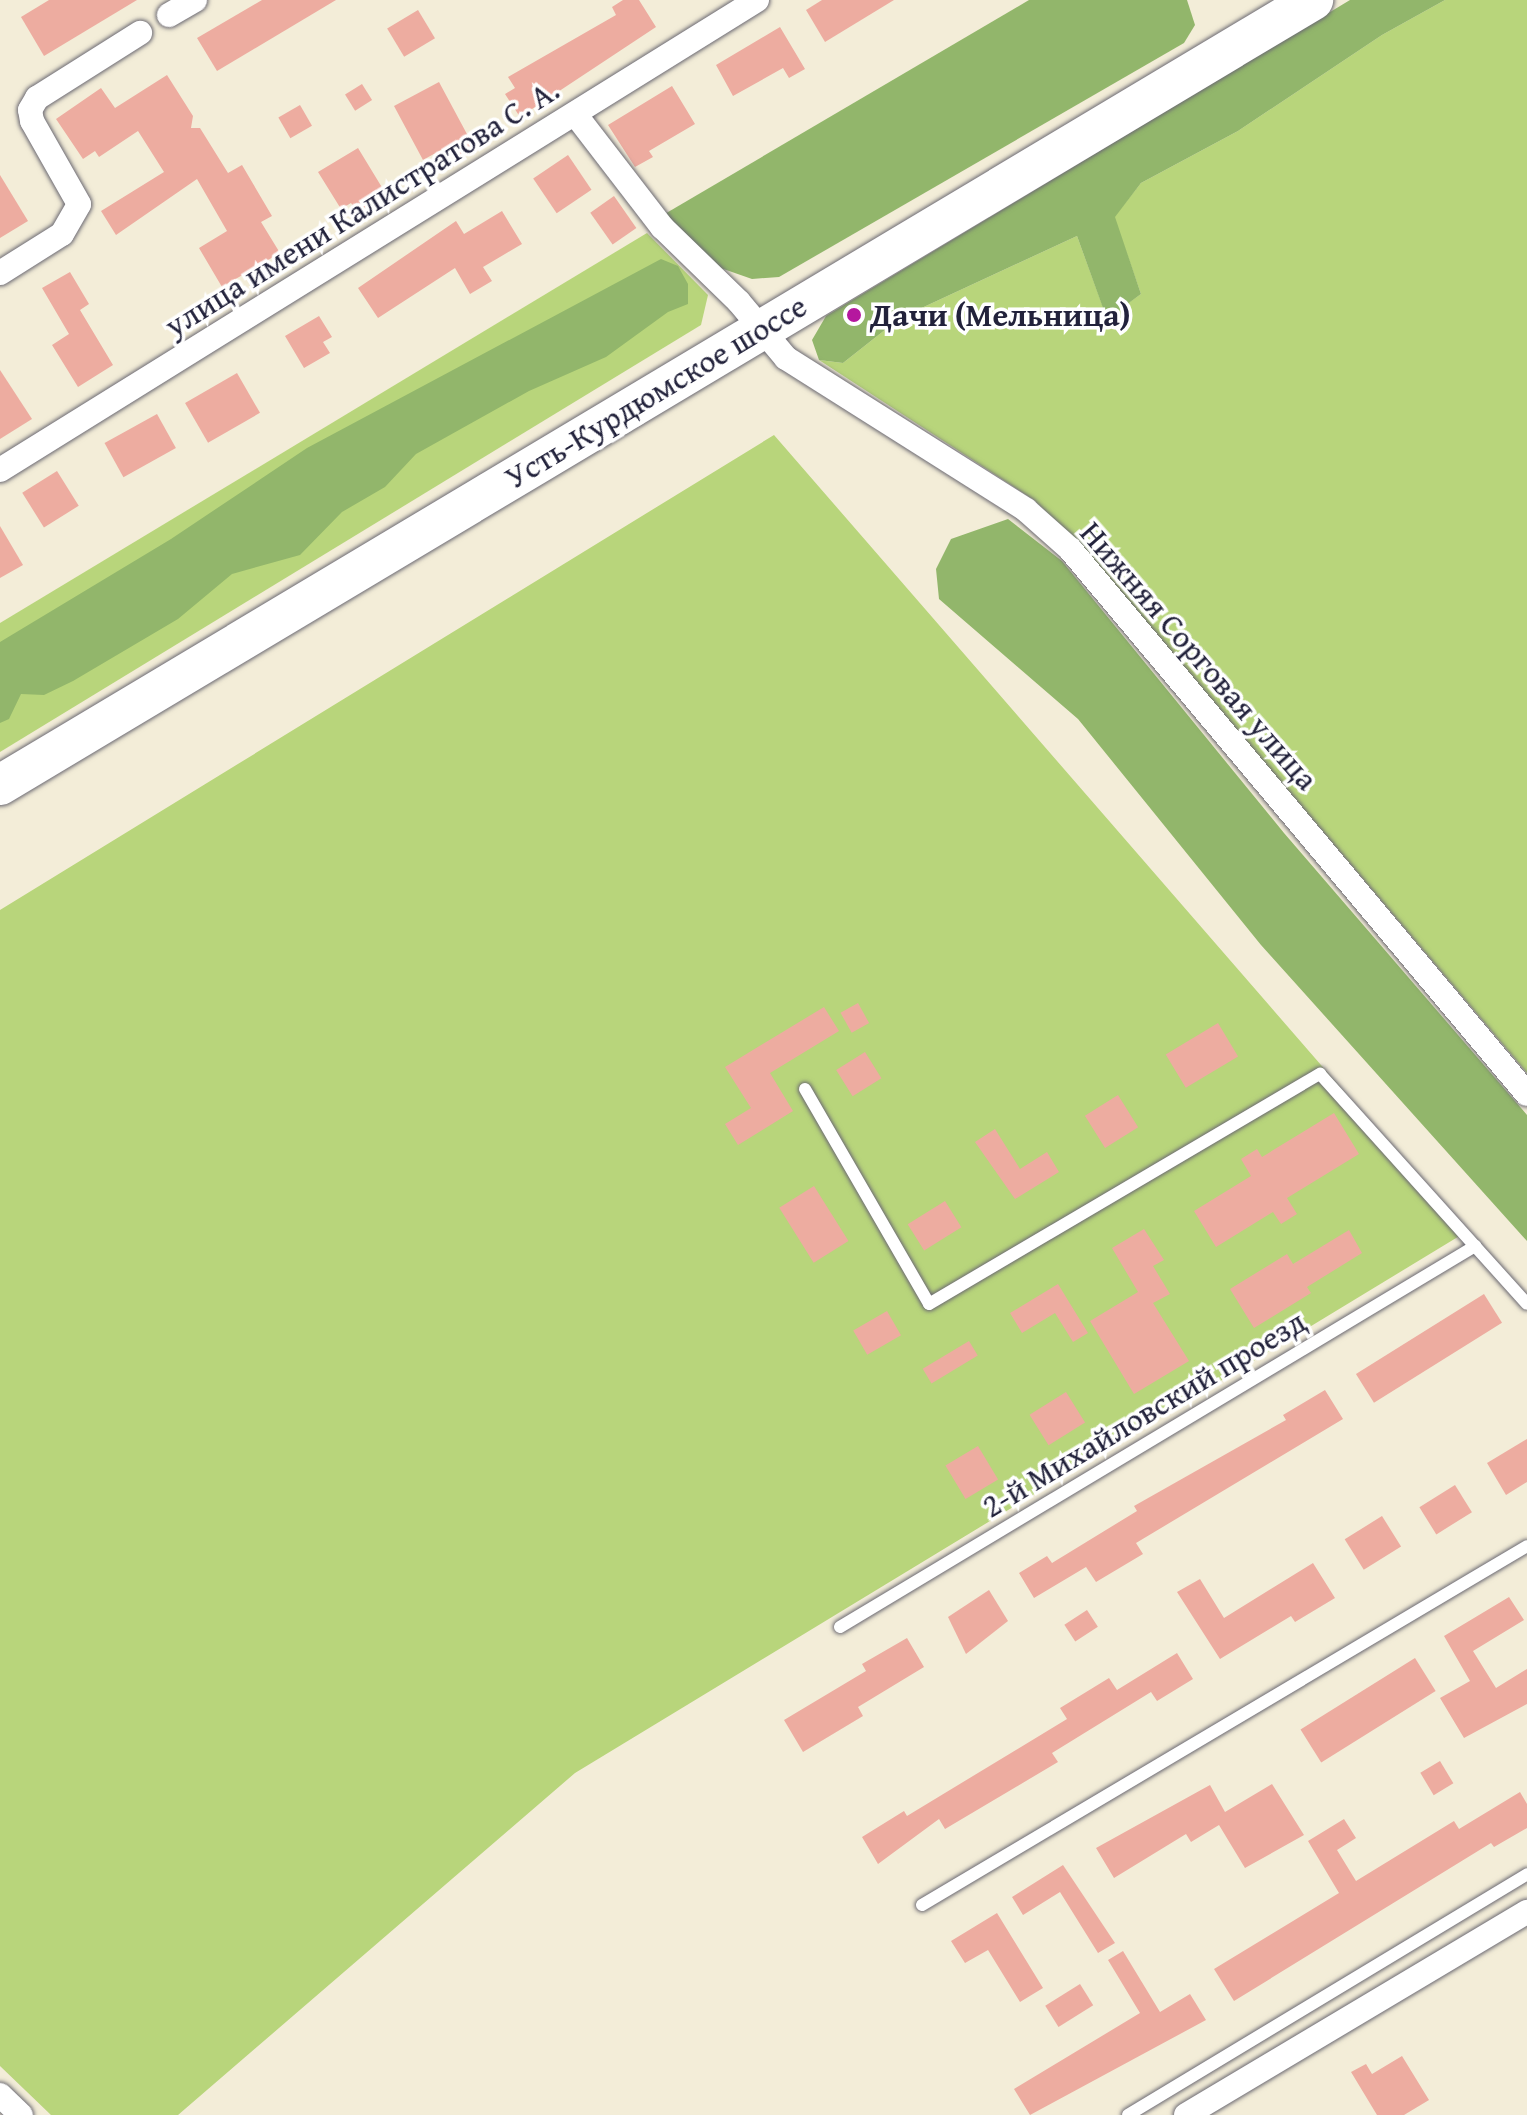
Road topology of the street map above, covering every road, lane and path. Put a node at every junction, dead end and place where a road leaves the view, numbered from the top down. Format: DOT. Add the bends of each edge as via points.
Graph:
graph roads {
  1 [pos="195,0"];
  2 [pos="757,0"];
  3 [pos="1313,0"];
  4 [pos="169,15"];
  5 [pos="140,33"];
  6 [pos="575,114"];
  7 [pos="0,273"];
  8 [pos="759,331"];
  9 [pos="0,470"];
  10 [pos="0,785"];
  11 [pos="805,1089"];
  12 [pos="1527,1094"];
  13 [pos="1475,1246"];
  14 [pos="1527,1304"];
  15 [pos="1527,1546"];
  16 [pos="840,1627"];
  17 [pos="1527,1874"];
  18 [pos="922,1905"];
  19 [pos="1527,1912"];
  20 [pos="0,2095"];
  21 [pos="21,2115"];
  22 [pos="1128,2115"];
  23 [pos="1186,2115"];
  1 -- 4 [label="street"];
  2 -- 6 [label="street, улица имени Калистратова С. А."];
  3 -- 8 [label="main road, Усть-Курдюмское шоссе"];
  5 -- 7 [label="street" via="37,98 30,110 79,204 62,234"];
  6 -- 8 [label="street, Нижняя Сорговая улица" via="662,227 739,302"];
  6 -- 9 [label="street, улица имени Калистратова С. А."];
  8 -- 10 [label="main road, Усть-Курдюмское шоссе"];
  8 -- 12 [label="street, Нижняя Сорговая улица" via="786,358 1026,510 1070,549"];
  11 -- 13 [label="lane" via="929,1304 1320,1074"];
  13 -- 14 [label="lane"];
  13 -- 16 [label="lane, 2-й Михайловский проезд"];
  15 -- 18 [label="lane"];
  17 -- 22 [label="lane"];
  19 -- 23 [label="street"];
  20 -- 21 [label="street"];
}
